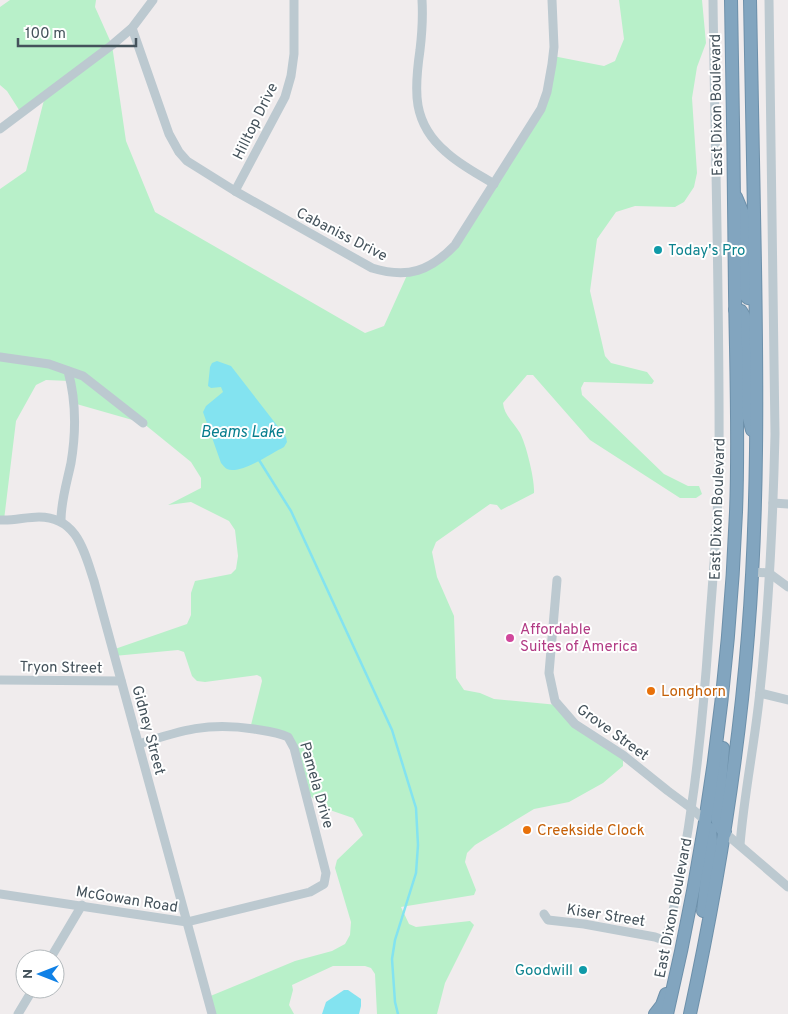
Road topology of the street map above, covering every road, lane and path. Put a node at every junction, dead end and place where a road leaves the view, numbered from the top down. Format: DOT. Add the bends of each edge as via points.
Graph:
graph roads {
  1 [pos="153,0"];
  2 [pos="294,0"];
  3 [pos="422,0"];
  4 [pos="552,0"];
  5 [pos="713,0"];
  6 [pos="731,0"];
  7 [pos="750,0"];
  8 [pos="769,0"];
  9 [pos="132,28"];
  10 [pos="0,129"];
  11 [pos="494,184"];
  12 [pos="235,191"];
  13 [pos="734,193"];
  14 [pos="755,299"];
  15 [pos="773,299"];
  16 [pos="718,309"];
  17 [pos="735,310"];
  18 [pos="0,357"];
  19 [pos="68,371"];
  20 [pos="143,423"];
  21 [pos="757,444"];
  22 [pos="773,503"];
  23 [pos="788,504"];
  24 [pos="0,520"];
  25 [pos="61,520"];
  26 [pos="752,572"];
  27 [pos="769,573"];
  28 [pos="557,580"];
  29 [pos="788,587"];
  30 [pos="0,680"];
  31 [pos="121,681"];
  32 [pos="760,694"];
  33 [pos="788,700"];
  34 [pos="719,729"];
  35 [pos="139,744"];
  36 [pos="691,808"];
  37 [pos="706,821"];
  38 [pos="725,833"];
  39 [pos="740,845"];
  40 [pos="326,873"];
  41 [pos="788,887"];
  42 [pos="0,894"];
  43 [pos="82,905"];
  44 [pos="544,914"];
  45 [pos="187,922"];
  46 [pos="666,941"];
  47 [pos="56,949"];
  48 [pos="704,951"];
  49 [pos="680,959"];
  50 [pos="27,999"];
  51 [pos="18,1014"];
  52 [pos="212,1014"];
  53 [pos="655,1014"];
  54 [pos="667,1014"];
  55 [pos="690,1014"];
  1 -- 9 [label="street"];
  2 -- 12 [label="street, Hilltop Drive" via="294,54 285,97"];
  3 -- 11 [label="street" via="416,89 421,118 432,138 445,151"];
  4 -- 11 [label="street, Cabaniss Drive" via="554,47 547,92 535,121"];
  5 -- 16 [label="street, East Dixon Boulevard"];
  6 -- 13 [label="highway, East Dixon Boulevard"];
  7 -- 14 [label="highway"];
  8 -- 15 [label="street"];
  9 -- 10 [label="street"];
  9 -- 12 [label="street, Cabaniss Drive" via="174,145 187,161"];
  11 -- 12 [label="street, Cabaniss Drive" via="456,245 432,265 408,273 372,268"];
  13 -- 14 [label="highway" via="744,216 745,295"];
  13 -- 17 [label="highway, East Dixon Boulevard"];
  14 -- 15 [label="street"];
  14 -- 21 [label="highway"];
  15 -- 22 [label="street"];
  16 -- 17 [label="street"];
  16 -- 36 [label="street, East Dixon Boulevard" via="716,531 697,772"];
  17 -- 21 [label="highway" via="744,316 748,414"];
  17 -- 34 [label="highway, East Dixon Boulevard" via="736,511"];
  18 -- 19 [label="street" via="50,364"];
  19 -- 20 [label="street" via="89,380"];
  19 -- 25 [label="street" via="74,404 74,442"];
  21 -- 26 [label="highway"];
  22 -- 23 [label="street"];
  22 -- 27 [label="street"];
  24 -- 25 [label="street" via="38,517"];
  25 -- 31 [label="street, Gidney Street" via="72,530 89,566"];
  26 -- 27 [label="street"];
  26 -- 38 [label="highway" via="743,696"];
  27 -- 29 [label="street"];
  27 -- 32 [label="street"];
  28 -- 36 [label="street, Grove Street" via="549,674 555,700 574,724 623,755"];
  30 -- 31 [label="street, Tryon Street"];
  31 -- 35 [label="street, Gidney Street"];
  32 -- 33 [label="street"];
  32 -- 39 [label="street"];
  34 -- 37 [label="highway, East Dixon Boulevard"];
  34 -- 38 [label="highway" via="724,746 717,818"];
  35 -- 40 [label="street, Pamela Drive" via="216,726 274,732 288,738 294,748"];
  35 -- 45 [label="street, Gidney Street"];
  36 -- 37 [label="street, Grove Street"];
  36 -- 46 [label="street, East Dixon Boulevard"];
  37 -- 48 [label="highway" via="711,834 702,924"];
  37 -- 49 [label="highway, East Dixon Boulevard"];
  38 -- 39 [label="street"];
  38 -- 48 [label="highway"];
  39 -- 41 [label="street"];
  40 -- 45 [label="street, McGowan Road" via="322,886 310,892"];
  42 -- 43 [label="street, McGowan Road"];
  43 -- 45 [label="street, McGowan Road"];
  43 -- 47 [label="street"];
  44 -- 46 [label="street, Kiser Street" via="548,920"];
  45 -- 52 [label="street, Gidney Street"];
  48 -- 55 [label="highway"];
  49 -- 53 [label="highway"];
  49 -- 54 [label="highway, East Dixon Boulevard"];
  50 -- 51 [label="street"];
}
